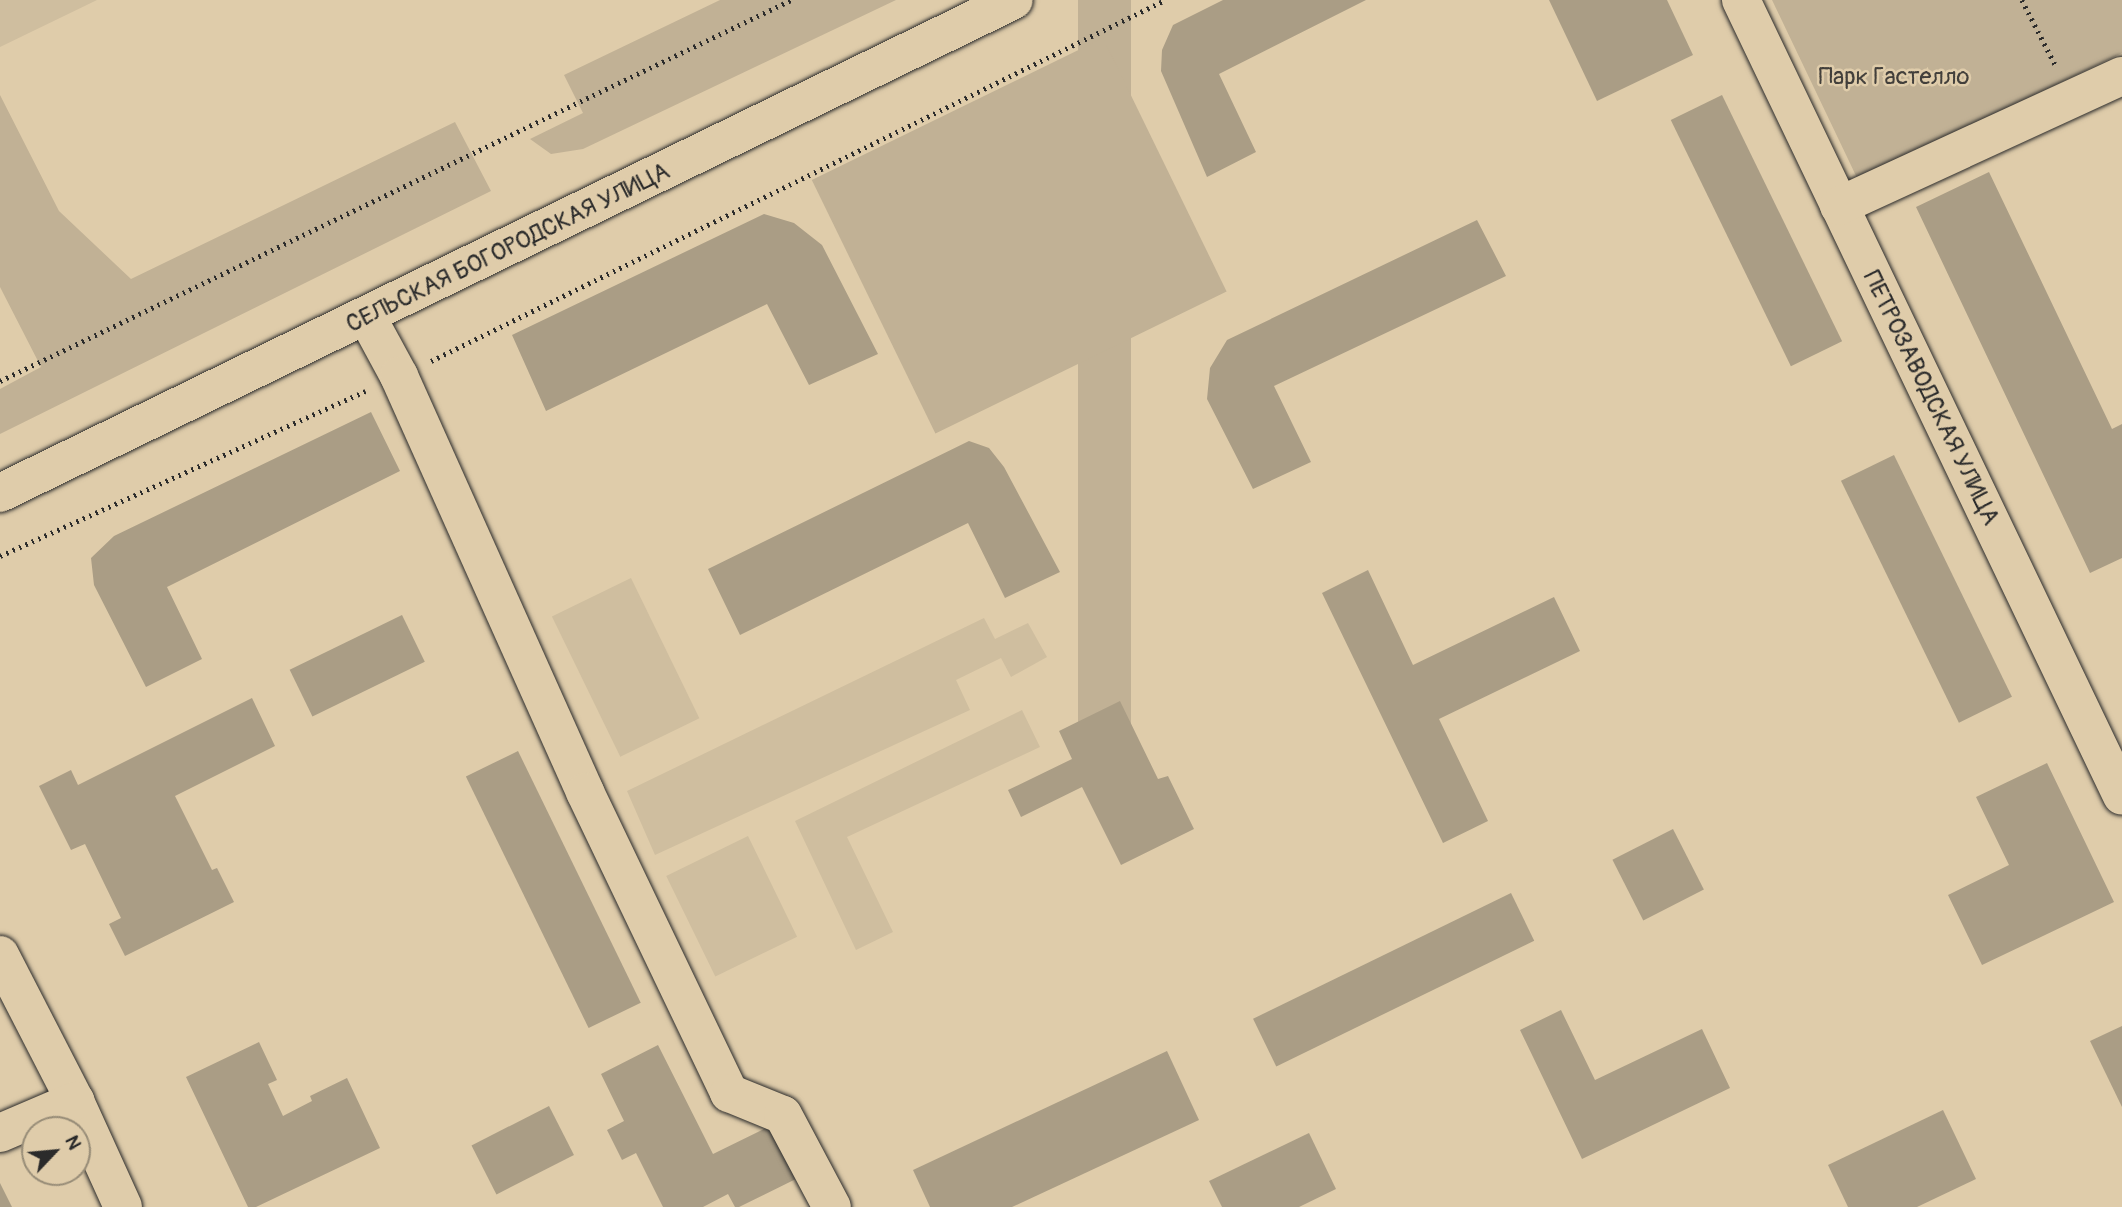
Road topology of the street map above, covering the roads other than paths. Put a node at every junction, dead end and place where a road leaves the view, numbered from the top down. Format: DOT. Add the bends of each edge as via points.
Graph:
graph roads {
  1 [pos="1014,0"];
  2 [pos="1741,0"];
  3 [pos="2122,76"];
  4 [pos="1839,205"];
  5 [pos="367,317"];
  6 [pos="0,493"];
  7 [pos="2122,796"];
  8 [pos="0,955"];
  9 [pos="75,1101"];
  10 [pos="0,1133"];
  11 [pos="123,1207"];
  12 [pos="832,1207"];
  1 -- 5 [label="main road, СЕЛЬСКАЯ БОГОРОДСКАЯ УЛИЦА"];
  2 -- 4 [label="main road, ПЕТРОЗАВОДСКАЯ УЛИЦА"];
  3 -- 4 [label="main road"];
  4 -- 7 [label="main road, ПЕТРОЗАВОДСКАЯ УЛИЦА"];
  5 -- 6 [label="main road, СЕЛЬСКАЯ БОГОРОДСКАЯ УЛИЦА"];
  5 -- 12 [label="main road" via="399,376 585,792 729,1093 783,1115"];
  8 -- 9 [label="main road"];
  9 -- 10 [label="main road"];
  9 -- 11 [label="main road"];
}
